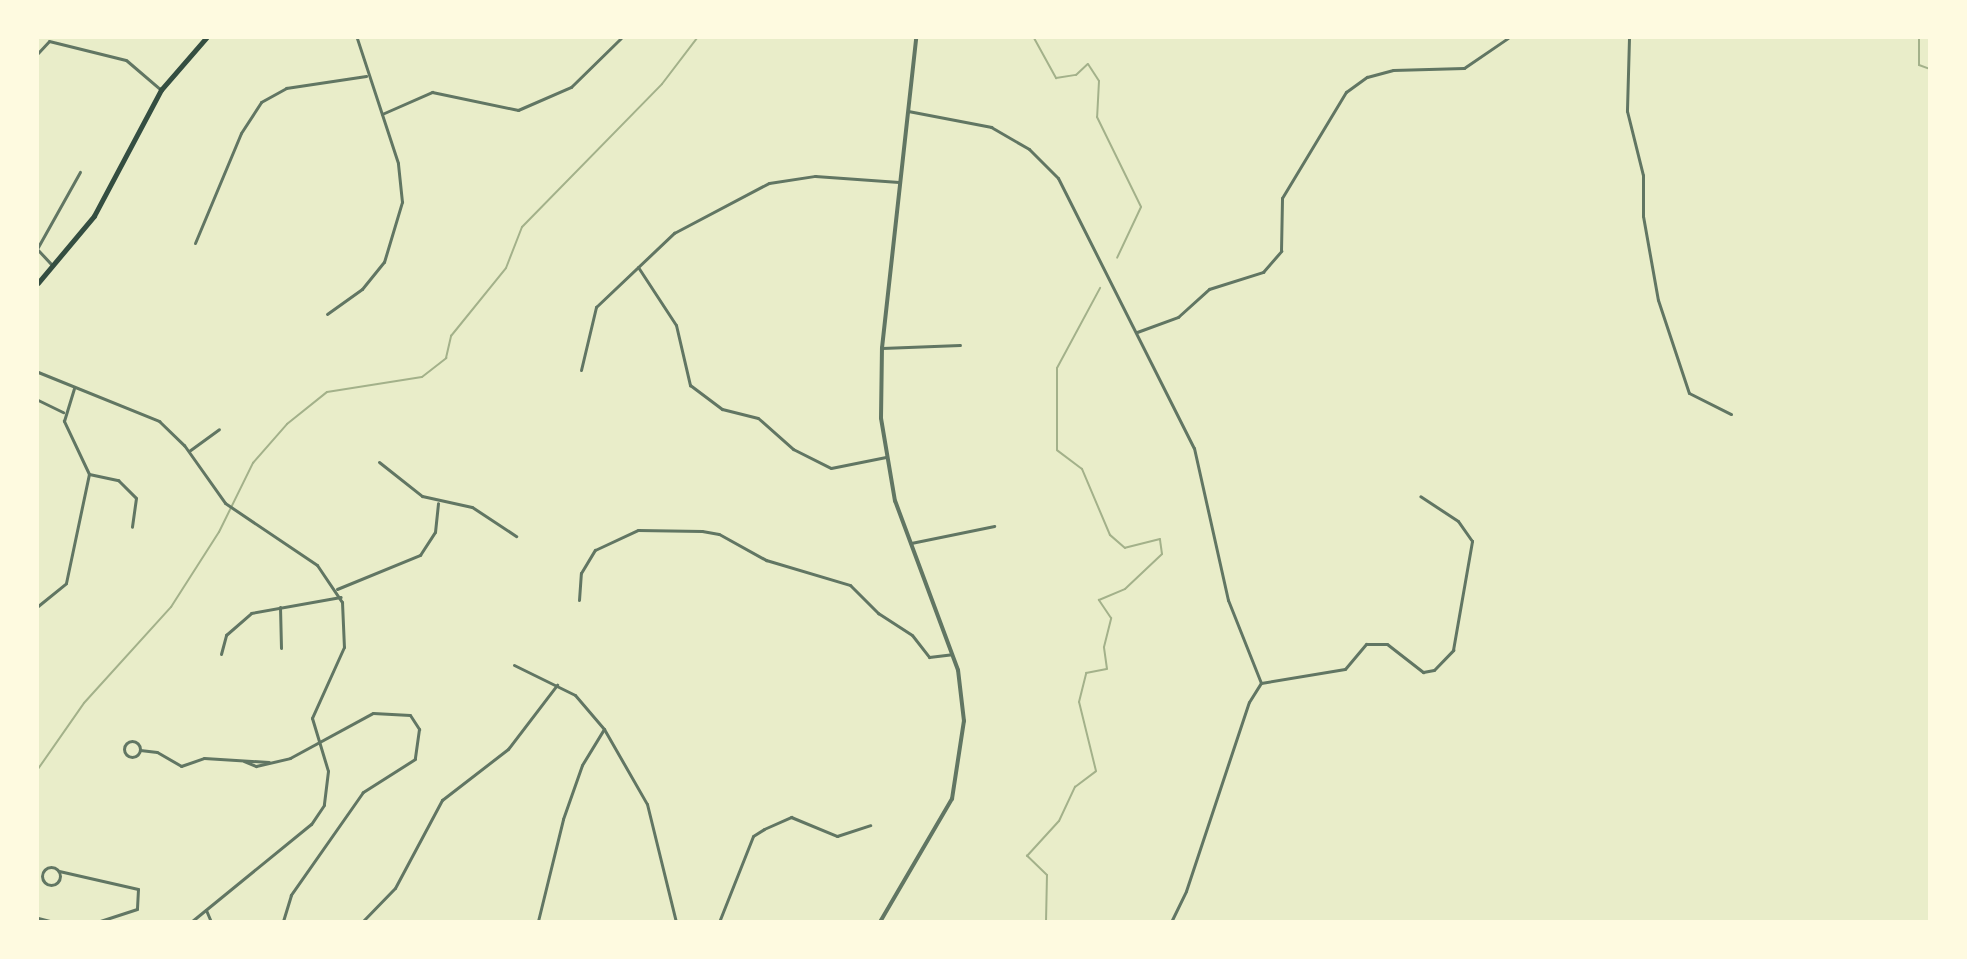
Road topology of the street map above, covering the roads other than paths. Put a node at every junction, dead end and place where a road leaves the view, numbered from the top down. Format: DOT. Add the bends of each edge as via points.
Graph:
graph roads {
  1 [pos="206,38"];
  2 [pos="357,38"];
  3 [pos="621,38"];
  4 [pos="916,38"];
  5 [pos="1508,38"];
  6 [pos="1629,38"];
  7 [pos="38,53"];
  8 [pos="366,76"];
  9 [pos="161,90"];
  10 [pos="908,111"];
  11 [pos="382,114"];
  12 [pos="80,172"];
  13 [pos="899,182"];
  14 [pos="195,243"];
  15 [pos="38,248"];
  16 [pos="54,266"];
  17 [pos="638,267"];
  18 [pos="38,284"];
  19 [pos="327,314"];
  20 [pos="1137,332"];
  21 [pos="960,345"];
  22 [pos="882,348"];
  23 [pos="581,370"];
  24 [pos="38,372"];
  25 [pos="74,389"];
  26 [pos="38,400"];
  27 [pos="63,412"];
  28 [pos="1731,414"];
  29 [pos="219,429"];
  30 [pos="189,451"];
  31 [pos="886,457"];
  32 [pos="380,462"];
  33 [pos="89,474"];
  34 [pos="1420,496"];
  35 [pos="438,503"];
  36 [pos="994,526"];
  37 [pos="132,527"];
  38 [pos="516,536"];
  39 [pos="909,543"];
  40 [pos="338,589"];
  41 [pos="341,597"];
  42 [pos="579,600"];
  43 [pos="38,606"];
  44 [pos="280,607"];
  45 [pos="281,648"];
  46 [pos="221,654"];
  47 [pos="952,654"];
  48 [pos="513,664"];
  49 [pos="1261,683"];
  50 [pos="557,685"];
  51 [pos="604,729"];
  52 [pos="318,744"];
  53 [pos="140,750"];
  54 [pos="244,761"];
  55 [pos="269,762"];
  56 [pos="870,825"];
  57 [pos="59,871"];
  58 [pos="206,910"];
  59 [pos="38,918"];
  60 [pos="54,921"];
  61 [pos="97,921"];
  62 [pos="191,921"];
  63 [pos="211,921"];
  64 [pos="283,921"];
  65 [pos="362,921"];
  66 [pos="537,921"];
  67 [pos="676,921"];
  68 [pos="719,921"];
  69 [pos="880,921"];
  70 [pos="1171,921"];
  1 -- 9 [label="main road"];
  2 -- 8 [label="street"];
  3 -- 11 [label="street" via="571,87 519,110 432,92"];
  4 -- 10 [label="street"];
  5 -- 20 [label="street" via="1464,68 1444,73 1410,68 1367,77 1346,92 1282,198 1281,251 1263,272 1209,289 1178,317"];
  6 -- 28 [label="street" via="1627,111 1643,175 1643,216 1658,300 1689,393"];
  7 -- 9 [label="street" via="49,41 126,60"];
  8 -- 11 [label="street"];
  8 -- 14 [label="street" via="286,88 261,102 241,133"];
  9 -- 16 [label="main road" via="111,189"];
  10 -- 13 [label="street"];
  10 -- 20 [label="street" via="991,127 1044,161"];
  11 -- 19 [label="street" via="398,163 402,202 397,233 384,262 362,289"];
  12 -- 15 [label="street"];
  13 -- 17 [label="street" via="815,176 769,183 674,233"];
  13 -- 22 [label="street"];
  15 -- 16 [label="street"];
  16 -- 18 [label="main road"];
  17 -- 23 [label="street" via="596,307"];
  17 -- 31 [label="street" via="676,325 690,385 722,409 758,418 793,449 831,468"];
  20 -- 49 [label="street" via="1201,466 1228,600"];
  21 -- 22 [label="street"];
  22 -- 31 [label="street"];
  24 -- 25 [label="street"];
  25 -- 27 [label="street"];
  25 -- 30 [label="street" via="148,414"];
  26 -- 27 [label="street"];
  27 -- 33 [label="street"];
  29 -- 30 [label="street"];
  30 -- 40 [label="street" via="225,503 313,561"];
  31 -- 39 [label="street"];
  32 -- 35 [label="street"];
  33 -- 37 [label="street" via="118,480 136,498"];
  33 -- 43 [label="street" via="66,583"];
  34 -- 49 [label="street" via="1458,521 1472,541 1453,650 1434,670 1423,672 1387,644 1365,644 1345,669"];
  35 -- 38 [label="street" via="472,507"];
  35 -- 40 [label="street" via="435,532 420,555"];
  36 -- 39 [label="street"];
  39 -- 47 [label="street"];
  40 -- 41 [label="street"];
  41 -- 44 [label="street"];
  41 -- 52 [label="street" via="345,638 313,711"];
  42 -- 47 [label="street" via="581,573 595,550 638,530 702,531 719,534 766,560 850,585 878,613 912,634 929,657"];
  44 -- 45 [label="street"];
  44 -- 46 [label="street" via="257,610 241,620 226,635"];
  47 -- 69 [label="street" via="964,721 957,784 942,823"];
  48 -- 50 [label="street"];
  49 -- 70 [label="street" via="1249,702 1186,891"];
  50 -- 51 [label="street" via="588,707"];
  50 -- 65 [label="street" via="508,749 442,800 395,888"];
  51 -- 66 [label="street" via="574,787"];
  51 -- 67 [label="street" via="647,804"];
  52 -- 55 [label="street"];
  52 -- 58 [label="street" via="329,784 316,818"];
  52 -- 64 [label="street" via="373,713 394,711 410,715 420,747 415,759 363,792 291,895"];
  53 -- 53 [label="street" via="133,740 124,746 130,756"];
  53 -- 54 [label="street" via="157,752 181,766 204,758"];
  54 -- 55 [label="street"];
  54 -- 55 [label="street" via="256,766"];
  56 -- 68 [label="street" via="837,837 791,817 764,829 753,836"];
  57 -- 57 [label="street" via="45,870 44,881 57,884"];
  57 -- 61 [label="street" via="138,889 137,909"];
  58 -- 62 [label="street"];
  58 -- 63 [label="street"];
  59 -- 60 [label="street"];
}
